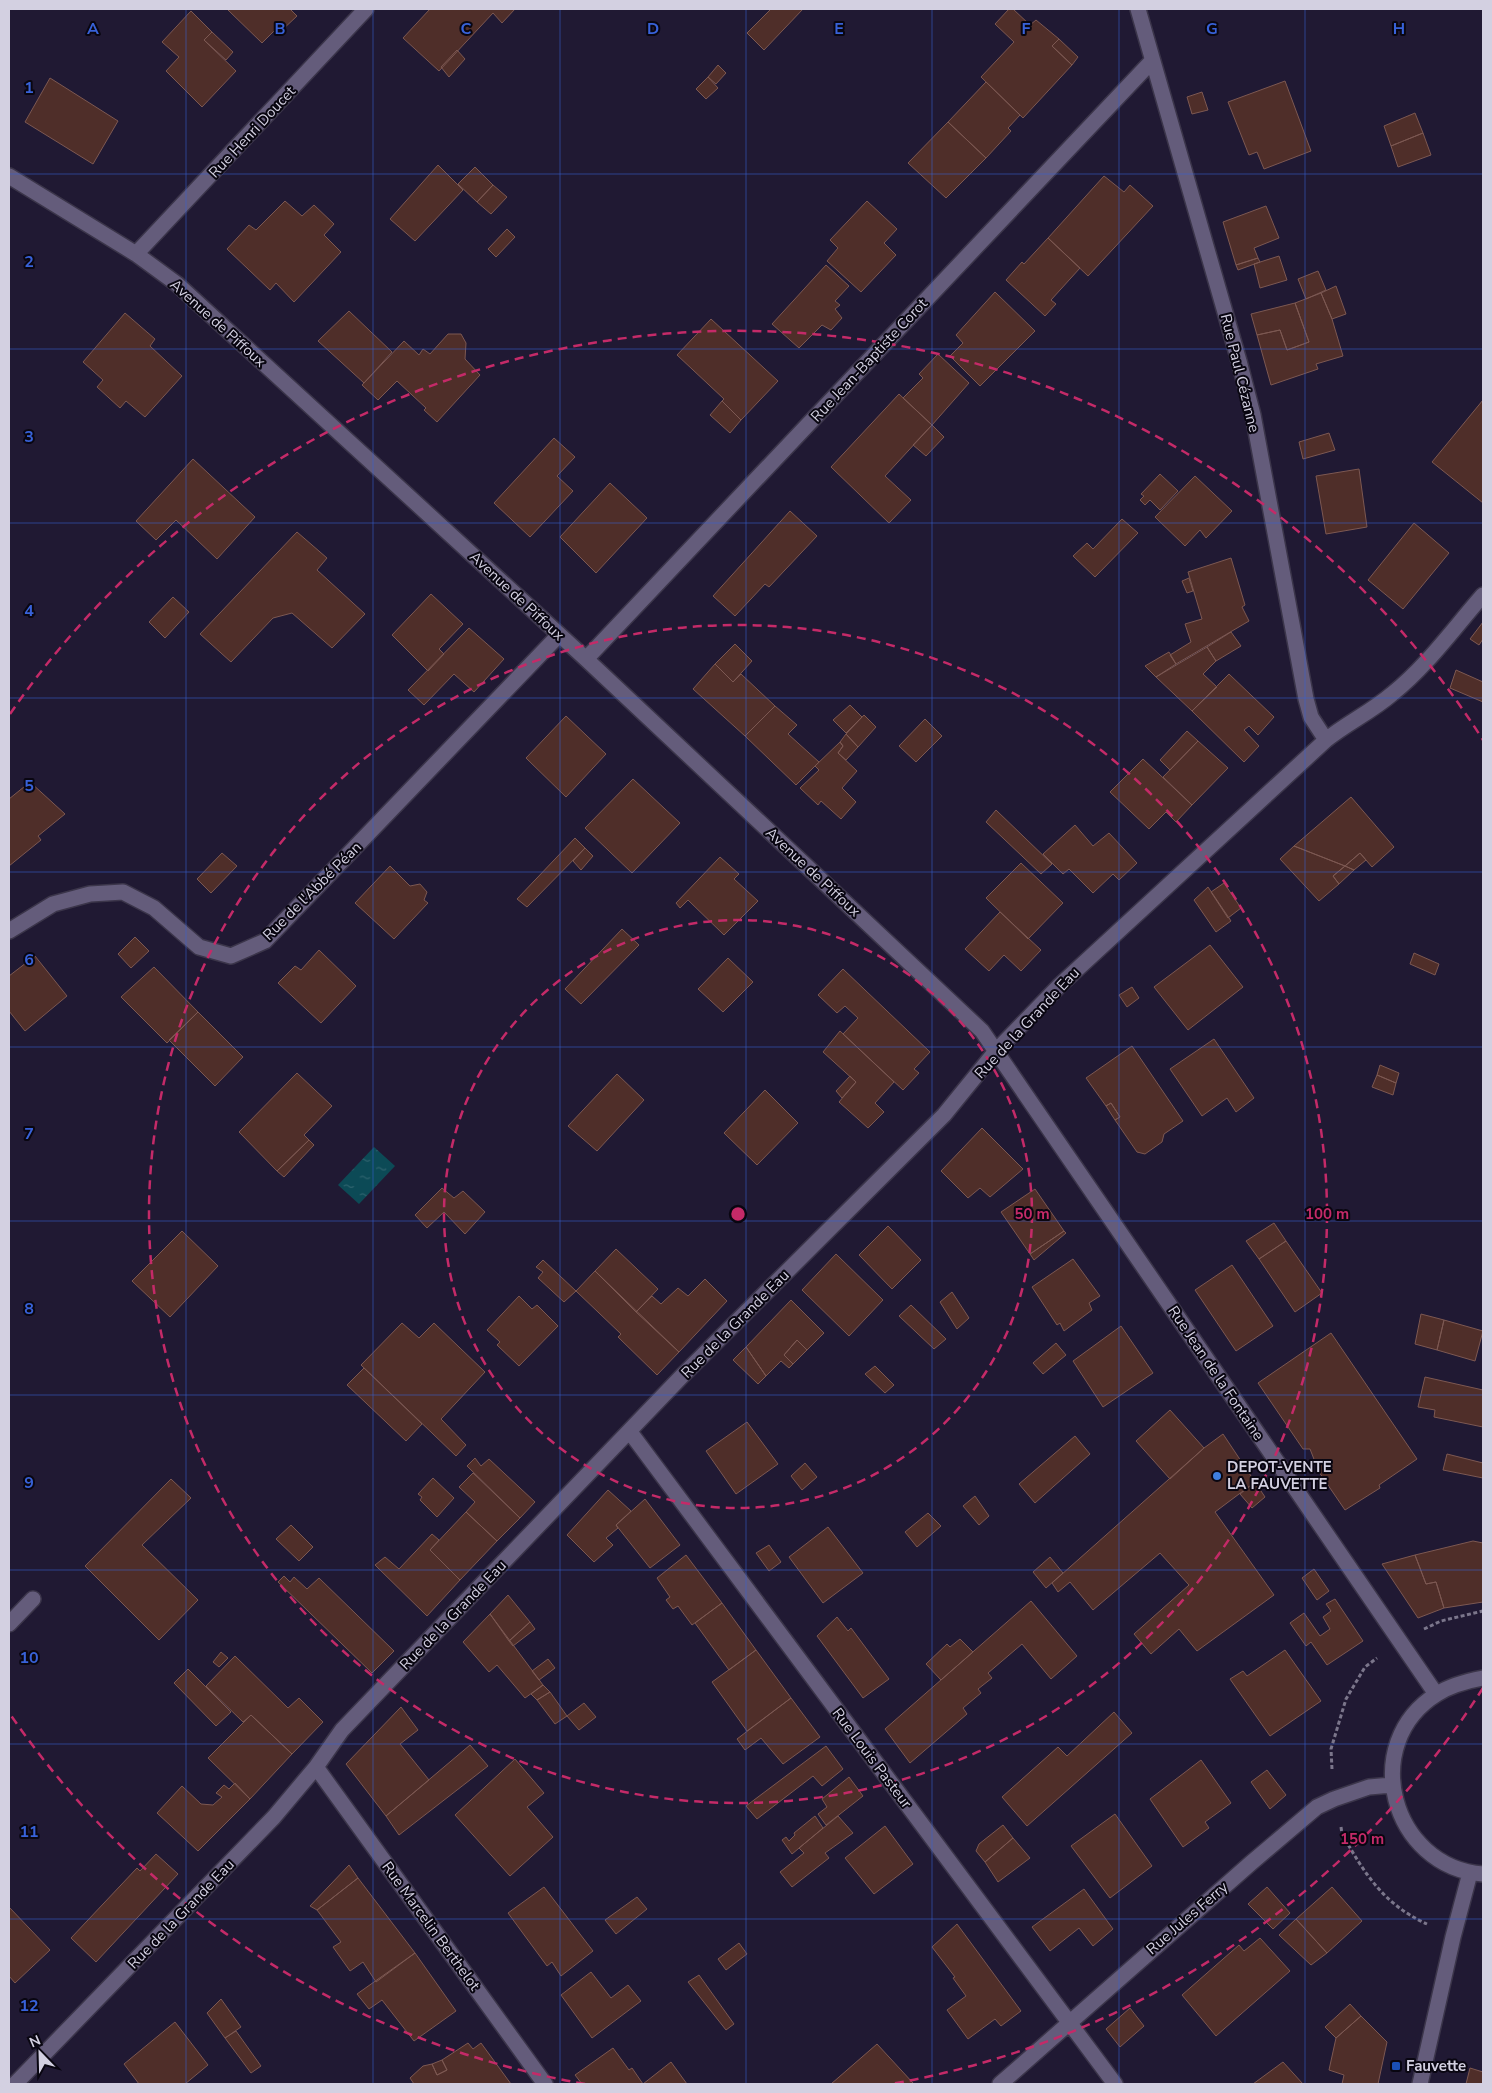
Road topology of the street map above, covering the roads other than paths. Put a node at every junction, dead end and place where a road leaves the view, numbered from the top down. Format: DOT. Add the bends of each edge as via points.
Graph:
graph roads {
  1 [pos="366,9"];
  2 [pos="1138,9"];
  3 [pos="1152,61"];
  4 [pos="9,176"];
  5 [pos="136,254"];
  6 [pos="1483,594"];
  7 [pos="559,635"];
  8 [pos="586,659"];
  9 [pos="1326,740"];
  10 [pos="9,931"];
  11 [pos="996,1051"];
  12 [pos="630,1432"];
  13 [pos="33,1599"];
  14 [pos="9,1624"];
  15 [pos="1483,1678"];
  16 [pos="1436,1694"];
  17 [pos="316,1767"];
  18 [pos="1392,1786"];
  19 [pos="1477,1874"];
  20 [pos="1069,2022"];
  21 [pos="15,2084"];
  22 [pos="545,2084"];
  23 [pos="1000,2084"];
  24 [pos="1116,2084"];
  25 [pos="1420,2084"];
  1 -- 5 [label="street, Rue Henri Doucet"];
  2 -- 3 [label="street, Rue Paul Cézanne"];
  3 -- 8 [label="street, Rue Jean-Baptiste Corot"];
  3 -- 9 [label="street, Rue Paul Cézanne" via="1239,361 1253,416 1306,699 1311,717"];
  4 -- 5 [label="street, Avenue de Piffoux"];
  5 -- 7 [label="street, Avenue de Piffoux" via="177,284"];
  6 -- 9 [label="street, Rue de la Grande Eau" via="1394,693"];
  7 -- 8 [label="street, Avenue de Piffoux"];
  7 -- 10 [label="street, Rue de l'Abbé Péan" via="265,941 231,956 199,947 154,908 123,892 90,894 53,904"];
  8 -- 11 [label="street, Avenue de Piffoux" via="982,1031"];
  9 -- 11 [label="street, Rue de la Grande Eau" via="1060,985"];
  11 -- 12 [label="street, Rue de la Grande Eau" via="944,1115"];
  11 -- 16 [label="street, Rue Jean de la Fontaine"];
  12 -- 17 [label="street, Rue de la Grande Eau" via="342,1730"];
  12 -- 20 [label="street, Rue Louis Pasteur"];
  13 -- 14 [label="street"];
  15 -- 16 [label="street" via="1461,1682"];
  16 -- 18 [label="street" via="1407,1724 1393,1764"];
  17 -- 21 [label="street, Rue de la Grande Eau" via="274,1817"];
  17 -- 22 [label="street, Rue Marcelin Berthelot"];
  18 -- 19 [label="street" via="1400,1816 1417,1842 1441,1862"];
  18 -- 20 [label="street, Rue Jules Ferry" via="1369,1787 1317,1807"];
  19 -- 25 [label="street" via="1453,1937"];
  20 -- 23 [label="street, Rue Jules Ferry"];
  20 -- 24 [label="street, Rue Louis Pasteur"];
}
